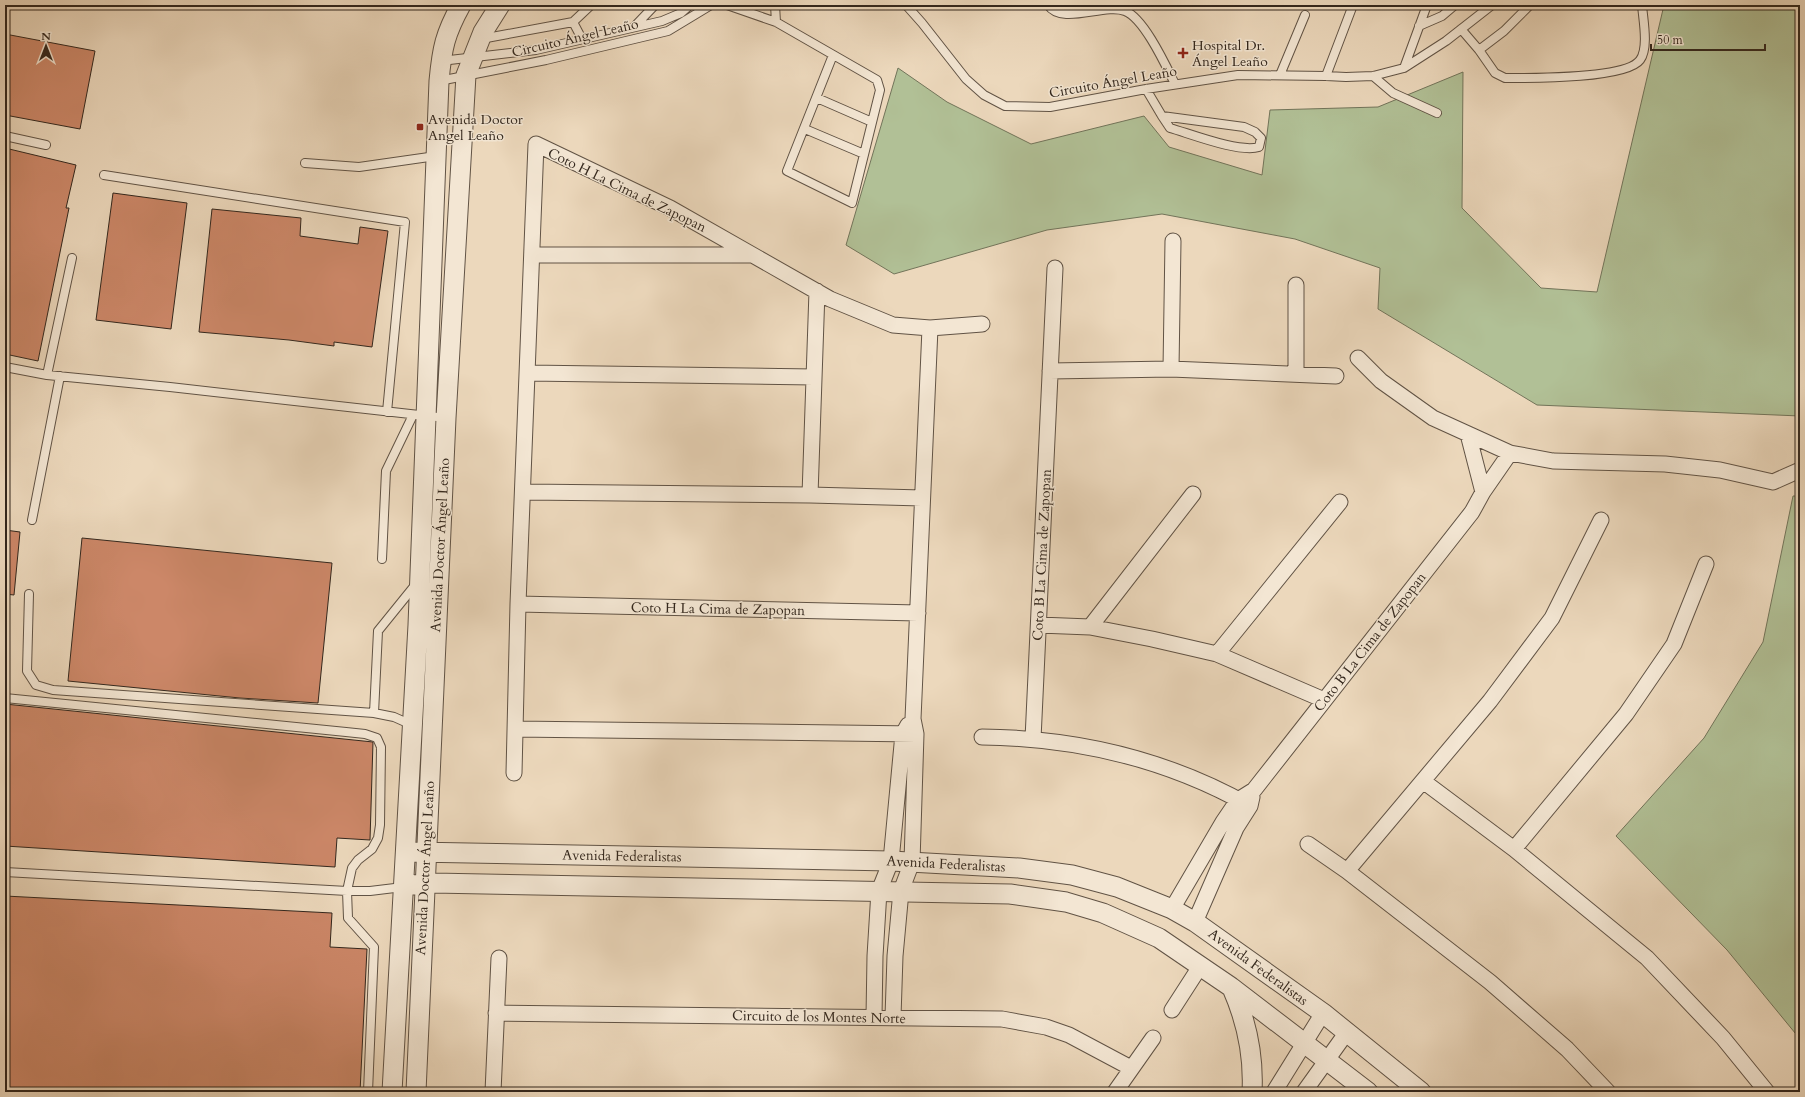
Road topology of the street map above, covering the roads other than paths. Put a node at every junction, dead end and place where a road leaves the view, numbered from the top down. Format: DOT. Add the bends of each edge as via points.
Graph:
graph roads {
  1 [pos="461,5"];
  2 [pos="500,5"];
  3 [pos="591,5"];
  4 [pos="655,5"];
  5 [pos="690,5"];
  6 [pos="711,5"];
  7 [pos="727,5"];
  8 [pos="775,5"];
  9 [pos="906,5"];
  10 [pos="1048,5"];
  11 [pos="1353,5"];
  12 [pos="1427,5"];
  13 [pos="1455,5"];
  14 [pos="1492,5"];
  15 [pos="1530,5"];
  16 [pos="1642,5"];
  17 [pos="1305,15"];
  18 [pos="574,22"];
  19 [pos="776,22"];
  20 [pos="1419,26"];
  21 [pos="633,28"];
  22 [pos="1461,29"];
  23 [pos="480,39"];
  24 [pos="582,40"];
  25 [pos="1479,50"];
  26 [pos="833,55"];
  27 [pos="441,61"];
  28 [pos="470,66"];
  29 [pos="1404,68"];
  30 [pos="1280,75"];
  31 [pos="1326,76"];
  32 [pos="1373,76"];
  33 [pos="439,81"];
  34 [pos="1174,84"];
  35 [pos="1146,89"];
  36 [pos="817,98"];
  37 [pos="1437,113"];
  38 [pos="1162,116"];
  39 [pos="872,122"];
  40 [pos="805,129"];
  41 [pos="5,136"];
  42 [pos="46,145"];
  43 [pos="864,154"];
  44 [pos="436,156"];
  45 [pos="306,163"];
  46 [pos="104,175"];
  47 [pos="1173,241"];
  48 [pos="532,255"];
  49 [pos="752,255"];
  50 [pos="72,258"];
  51 [pos="1055,268"];
  52 [pos="1296,285"];
  53 [pos="817,291"];
  54 [pos="982,324"];
  55 [pos="930,328"];
  56 [pos="1358,358"];
  57 [pos="5,367"];
  58 [pos="1171,369"];
  59 [pos="1050,371"];
  60 [pos="528,373"];
  61 [pos="1296,374"];
  62 [pos="47,375"];
  63 [pos="60,376"];
  64 [pos="1336,376"];
  65 [pos="814,377"];
  66 [pos="387,412"];
  67 [pos="420,416"];
  68 [pos="446,418"];
  69 [pos="1468,434"];
  70 [pos="1510,453"];
  71 [pos="1800,470"];
  72 [pos="524,492"];
  73 [pos="1483,492"];
  74 [pos="1193,494"];
  75 [pos="810,495"];
  76 [pos="922,498"];
  77 [pos="1340,502"];
  78 [pos="32,520"];
  79 [pos="1601,520"];
  80 [pos="382,559"];
  81 [pos="1706,564"];
  82 [pos="420,578"];
  83 [pos="30,594"];
  84 [pos="518,604"];
  85 [pos="918,613"];
  86 [pos="1039,625"];
  87 [pos="1090,627"];
  88 [pos="1217,654"];
  89 [pos="5,698"];
  90 [pos="1324,700"];
  91 [pos="374,713"];
  92 [pos="412,725"];
  93 [pos="515,729"];
  94 [pos="910,734"];
  95 [pos="982,737"];
  96 [pos="1033,739"];
  97 [pos="514,772"];
  98 [pos="1423,781"];
  99 [pos="1244,803"];
  100 [pos="1308,844"];
  101 [pos="1514,849"];
  102 [pos="405,852"];
  103 [pos="426,852"];
  104 [pos="891,861"];
  105 [pos="912,862"];
  106 [pos="1347,871"];
  107 [pos="5,872"];
  108 [pos="424,884"];
  109 [pos="403,887"];
  110 [pos="347,891"];
  111 [pos="879,891"];
  112 [pos="901,891"];
  113 [pos="1172,909"];
  114 [pos="1195,922"];
  115 [pos="876,943"];
  116 [pos="896,943"];
  117 [pos="499,958"];
  118 [pos="1201,965"];
  119 [pos="1231,987"];
  120 [pos="1172,1010"];
  121 [pos="496,1013"];
  122 [pos="1323,1013"];
  123 [pos="874,1018"];
  124 [pos="894,1018"];
  125 [pos="1347,1032"];
  126 [pos="1153,1038"];
  127 [pos="1304,1043"];
  128 [pos="1327,1061"];
  129 [pos="1132,1068"];
  130 [pos="392,1083"];
  131 [pos="416,1084"];
  132 [pos="368,1092"];
  133 [pos="493,1092"];
  134 [pos="1115,1092"];
  135 [pos="1252,1092"];
  136 [pos="1274,1092"];
  137 [pos="1304,1092"];
  138 [pos="1368,1092"];
  139 [pos="1421,1092"];
  140 [pos="1608,1092"];
  141 [pos="1767,1092"];
  1 -- 27 [label="street, Avenida Doctor Ángel Leaño" via="450,24"];
  2 -- 23 [label="street, Avenida Doctor Ángel Leaño"];
  3 -- 18 [label="lane"];
  4 -- 21 [label="lane"];
  5 -- 21 [label="lane" via="681,13 662,21"];
  6 -- 28 [label="lane, Circuito Ángel Leaño" via="668,31 546,60"];
  7 -- 19 [label="lane"];
  8 -- 19 [label="lane"];
  9 -- 35 [label="lane, Circuito Ángel Leaño" via="966,79 984,95 1005,106 1050,107"];
  10 -- 34 [label="lane" via="1063,15 1111,9 1126,11 1137,20 1155,46"];
  11 -- 31 [label="lane"];
  12 -- 20 [label="lane"];
  13 -- 20 [label="lane" via="1442,16"];
  14 -- 22 [label="lane, Circuito Ángel Leaño"];
  15 -- 25 [label="lane" via="1504,31"];
  16 -- 25 [label="lane" via="1645,46 1640,60 1630,67 1566,78 1504,78 1496,73"];
  17 -- 30 [label="lane"];
  18 -- 23 [label="lane"];
  18 -- 24 [label="lane"];
  19 -- 26 [label="lane"];
  20 -- 29 [label="lane"];
  21 -- 24 [label="lane"];
  22 -- 25 [label="lane"];
  22 -- 29 [label="lane, Circuito Ángel Leaño"];
  23 -- 28 [label="street, Avenida Doctor Ángel Leaño"];
  24 -- 28 [label="lane"];
  26 -- 36 [label="lane"];
  26 -- 39 [label="lane" via="877,80 880,90"];
  27 -- 28 [label="lane"];
  27 -- 33 [label="street, Avenida Doctor Ángel Leaño"];
  28 -- 33 [label="lane, Circuito Ángel Leaño"];
  28 -- 68 [label="street, Avenida Doctor Ángel Leaño"];
  29 -- 32 [label="lane, Circuito Ángel Leaño"];
  30 -- 31 [label="lane, Circuito Ángel Leaño"];
  30 -- 34 [label="lane, Circuito Ángel Leaño" via="1238,75"];
  31 -- 32 [label="lane, Circuito Ángel Leaño"];
  32 -- 37 [label="lane" via="1393,93"];
  33 -- 44 [label="street, Avenida Doctor Ángel Leaño"];
  34 -- 35 [label="lane, Circuito Ángel Leaño"];
  35 -- 38 [label="lane"];
  36 -- 39 [label="lane"];
  36 -- 40 [label="lane"];
  38 -- 38 [label="lane" via="1244,127 1261,138 1259,147 1251,149 1231,146 1170,128"];
  39 -- 43 [label="lane"];
  40 -- 43 [label="lane"];
  40 -- 43 [label="lane" via="787,171 852,202"];
  41 -- 42 [label="lane"];
  44 -- 45 [label="lane" via="359,167"];
  44 -- 67 [label="street, Avenida Doctor Ángel Leaño"];
  46 -- 66 [label="lane" via="405,222"];
  47 -- 58 [label="street"];
  48 -- 49 [label="street, Coto H La Cima de Zapopan"];
  48 -- 49 [label="street, Coto H La Cima de Zapopan" via="536,144 670,208"];
  48 -- 60 [label="street, Coto H La Cima de Zapopan"];
  49 -- 53 [label="street, Coto H La Cima de Zapopan"];
  50 -- 62 [label="lane"];
  51 -- 59 [label="street, Coto B La Cima de Zapopan"];
  52 -- 61 [label="street"];
  53 -- 55 [label="street, Coto H La Cima de Zapopan" via="892,325"];
  53 -- 65 [label="street"];
  54 -- 55 [label="street, Coto H La Cima de Zapopan"];
  55 -- 76 [label="street"];
  56 -- 69 [label="street" via="1381,381 1433,418"];
  57 -- 62 [label="lane"];
  58 -- 59 [label="street"];
  58 -- 61 [label="street"];
  59 -- 86 [label="street, Coto B La Cima de Zapopan"];
  60 -- 65 [label="street"];
  60 -- 72 [label="street, Coto H La Cima de Zapopan"];
  61 -- 64 [label="street"];
  62 -- 63 [label="lane"];
  63 -- 66 [label="lane"];
  63 -- 78 [label="lane"];
  65 -- 75 [label="street"];
  66 -- 67 [label="lane"];
  67 -- 68 [label="lane"];
  67 -- 80 [label="lane" via="386,471"];
  67 -- 82 [label="street, Avenida Doctor Ángel Leaño"];
  68 -- 103 [label="street, Avenida Doctor Ángel Leaño"];
  69 -- 70 [label="street"];
  69 -- 73 [label="street"];
  70 -- 71 [label="street" via="1553,461 1665,464 1720,470 1773,482"];
  70 -- 73 [label="street, Coto B La Cima de Zapopan"];
  72 -- 75 [label="street"];
  72 -- 84 [label="street, Coto H La Cima de Zapopan"];
  73 -- 90 [label="street, Coto B La Cima de Zapopan" via="1472,512"];
  74 -- 87 [label="street"];
  75 -- 76 [label="street"];
  76 -- 85 [label="street"];
  77 -- 88 [label="street"];
  79 -- 98 [label="street" via="1552,618 1490,702"];
  81 -- 101 [label="street" via="1674,644 1626,714"];
  82 -- 91 [label="lane" via="378,631"];
  82 -- 92 [label="street, Avenida Doctor Ángel Leaño"];
  83 -- 91 [label="lane" via="27,671 36,685 53,690"];
  84 -- 85 [label="street, Coto H La Cima de Zapopan"];
  84 -- 93 [label="street, Coto H La Cima de Zapopan"];
  85 -- 94 [label="street"];
  86 -- 87 [label="street"];
  86 -- 96 [label="street, Coto B La Cima de Zapopan"];
  87 -- 88 [label="street"];
  88 -- 90 [label="street"];
  89 -- 110 [label="lane" via="365,734 377,738 381,747 378,838 372,849 352,868"];
  90 -- 99 [label="street, Coto B La Cima de Zapopan"];
  91 -- 92 [label="lane" via="394,717"];
  92 -- 102 [label="street, Avenida Doctor Ángel Leaño"];
  93 -- 94 [label="street"];
  93 -- 97 [label="street, Coto H La Cima de Zapopan"];
  94 -- 104 [label="street"];
  94 -- 105 [label="street"];
  95 -- 96 [label="street"];
  96 -- 99 [label="street" via="1090,747 1139,759 1206,784"];
  98 -- 101 [label="street"];
  98 -- 106 [label="street"];
  99 -- 113 [label="street, Coto B La Cima de Zapopan" via="1223,822"];
  99 -- 114 [label="street, Coto B La Cima de Zapopan" via="1236,828"];
  100 -- 106 [label="street"];
  101 -- 141 [label="street" via="1647,958 1723,1038"];
  102 -- 103 [label="street, Avenida Federalistas"];
  102 -- 109 [label="street, Avenida Doctor Ángel Leaño"];
  103 -- 104 [label="street, Avenida Federalistas"];
  103 -- 108 [label="street, Avenida Doctor Ángel Leaño"];
  104 -- 105 [label="street, Avenida Federalistas"];
  104 -- 111 [label="street"];
  105 -- 112 [label="street"];
  105 -- 113 [label="street, Avenida Federalistas" via="1020,868 1072,875 1117,887"];
  106 -- 140 [label="street" via="1490,982 1567,1049"];
  107 -- 110 [label="lane"];
  108 -- 109 [label="street, Avenida Federalistas"];
  108 -- 111 [label="street, Avenida Federalistas"];
  108 -- 131 [label="street, Avenida Doctor Ángel Leaño"];
  109 -- 110 [label="lane"];
  109 -- 130 [label="street, Avenida Doctor Ángel Leaño"];
  110 -- 132 [label="lane" via="348,918 374,947"];
  111 -- 112 [label="street, Avenida Federalistas"];
  111 -- 115 [label="street"];
  112 -- 116 [label="street"];
  112 -- 118 [label="street, Avenida Federalistas" via="1010,894 1066,902 1103,913 1138,928 1159,938"];
  113 -- 114 [label="street, Avenida Federalistas"];
  114 -- 122 [label="street, Avenida Federalistas"];
  115 -- 116 [label="street"];
  115 -- 123 [label="street"];
  116 -- 124 [label="street"];
  117 -- 121 [label="street"];
  118 -- 119 [label="street, Avenida Federalistas"];
  118 -- 120 [label="street"];
  119 -- 127 [label="street, Avenida Federalistas"];
  119 -- 135 [label="street" via="1243,1016 1249,1041"];
  121 -- 123 [label="street, Circuito de los Montes Norte"];
  121 -- 133 [label="street"];
  122 -- 125 [label="street, Avenida Federalistas"];
  122 -- 127 [label="street"];
  123 -- 124 [label="street, Circuito de los Montes Norte"];
  124 -- 129 [label="street, Circuito de los Montes Norte" via="1002,1019 1021,1022 1069,1035"];
  125 -- 128 [label="street"];
  125 -- 139 [label="street, Avenida Federalistas"];
  126 -- 129 [label="street"];
  127 -- 128 [label="street, Avenida Federalistas"];
  127 -- 136 [label="street"];
  128 -- 137 [label="street"];
  128 -- 138 [label="street, Avenida Federalistas"];
  129 -- 134 [label="street"];
  130 -- 131 [label="street"];
}
